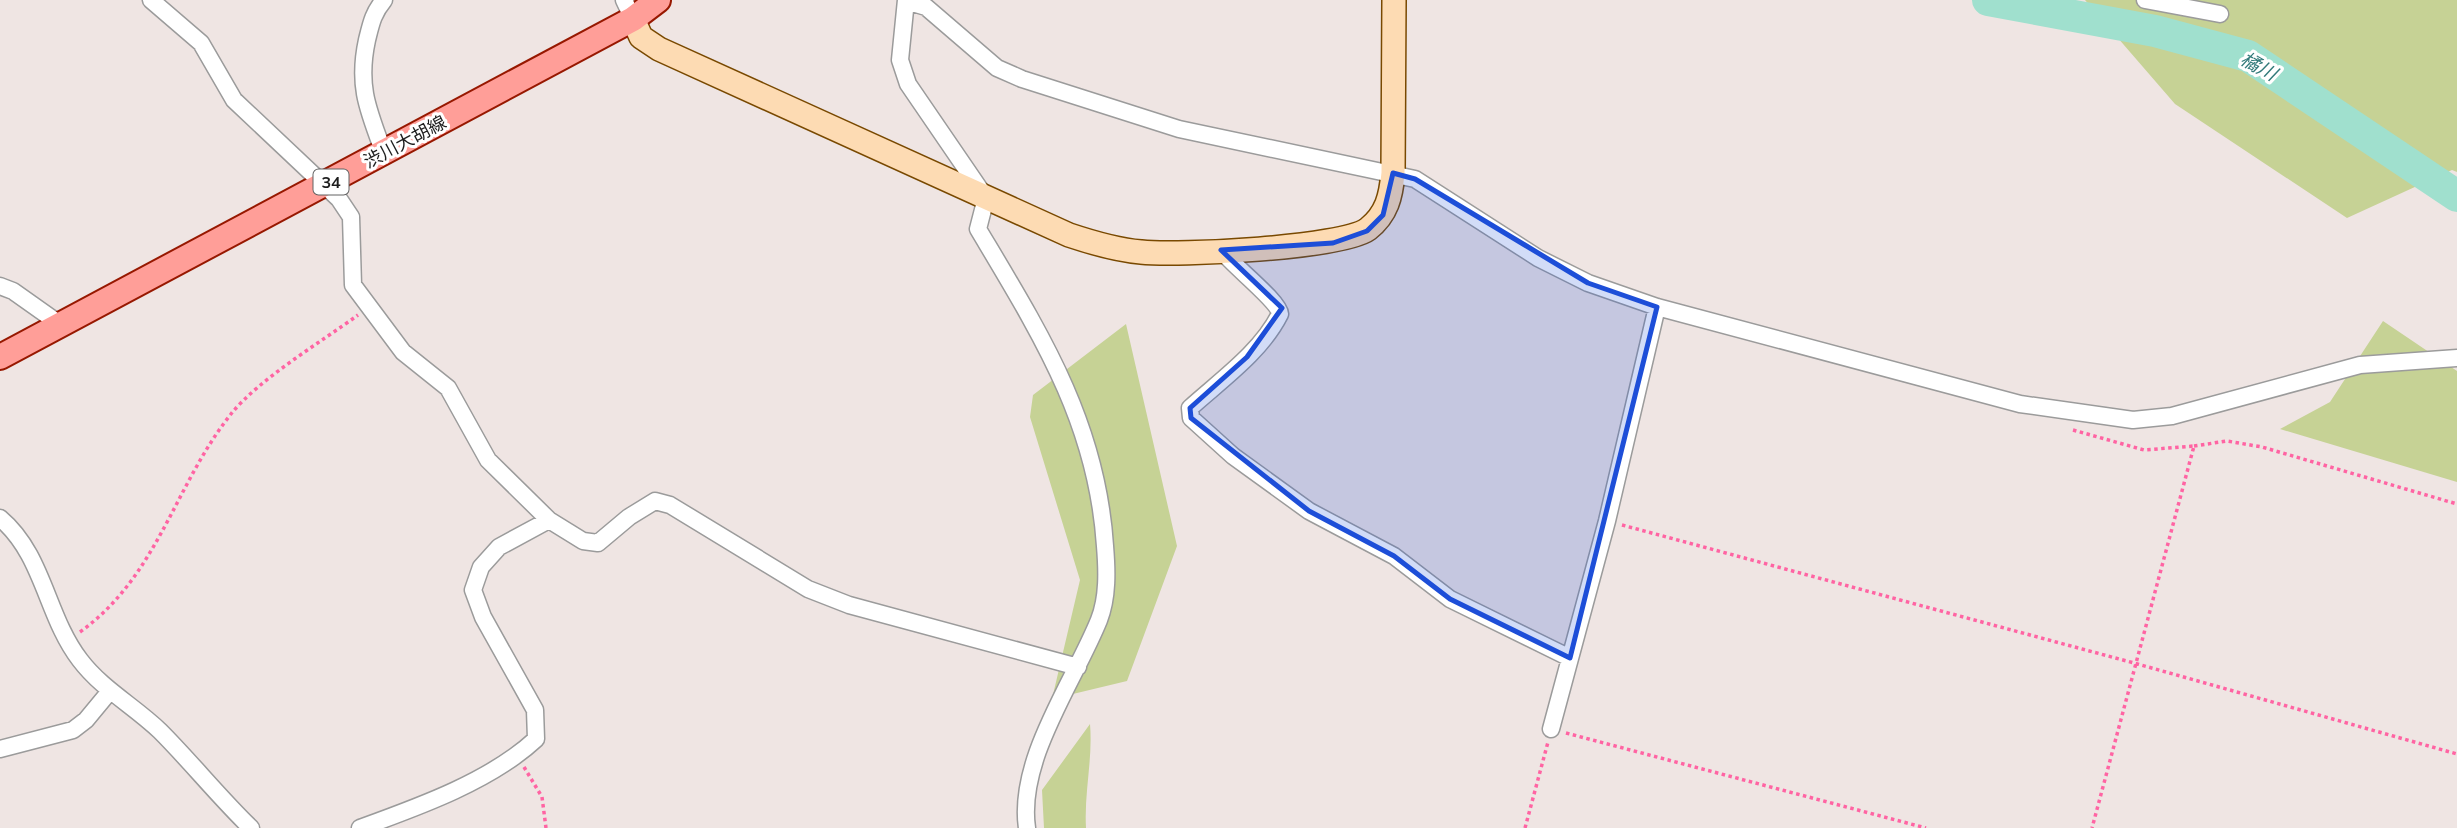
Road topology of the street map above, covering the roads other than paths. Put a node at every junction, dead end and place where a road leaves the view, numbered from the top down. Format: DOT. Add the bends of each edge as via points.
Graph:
graph roads {
  1 [pos="151,0"];
  2 [pos="384,0"];
  3 [pos="658,0"];
  4 [pos="1394,0"];
  5 [pos="2145,0"];
  6 [pos="906,1"];
  7 [pos="629,10"];
  8 [pos="2220,14"];
  9 [pos="384,153"];
  10 [pos="1393,173"];
  11 [pos="326,185"];
  12 [pos="986,198"];
  13 [pos="1221,250"];
  14 [pos="0,286"];
  15 [pos="1657,307"];
  16 [pos="61,325"];
  17 [pos="0,357"];
  18 [pos="2457,358"];
  19 [pos="0,518"];
  20 [pos="549,520"];
  21 [pos="1570,658"];
  22 [pos="1078,667"];
  23 [pos="110,691"];
  24 [pos="1551,729"];
  25 [pos="0,749"];
  26 [pos="251,828"];
  27 [pos="360,828"];
  28 [pos="1027,828"];
  1 -- 11 [label="street" via="201,43 234,100"];
  2 -- 9 [label="street" via="374,12 361,71 370,118"];
  3 -- 7 [label="main road, 渋川大胡線 / 34"];
  4 -- 10 [label="street"];
  5 -- 8 [label="street"];
  6 -- 10 [label="street" via="926,6 997,68 1022,79 1179,129"];
  6 -- 12 [label="street" via="900,60 908,84"];
  7 -- 9 [label="main road, 渋川大胡線 / 34"];
  7 -- 12 [label="street" via="641,37 659,49"];
  9 -- 11 [label="main road, 渋川大胡線 / 34"];
  10 -- 13 [label="street" via="1383,215 1360,234 1334,243"];
  10 -- 15 [label="street" via="1415,179 1538,258 1588,283"];
  11 -- 16 [label="main road, 渋川大胡線 / 34"];
  11 -- 20 [label="street" via="351,217 353,285 403,352 448,388 488,460"];
  12 -- 13 [label="street" via="1109,248 1169,254"];
  12 -- 22 [label="street" via="978,229 1051,351 1089,450 1103,519 1107,574 1100,616"];
  13 -- 21 [label="street" via="1233,267 1277,303 1280,314 1247,357 1190,408 1191,418 1233,456 1309,511 1394,556 1450,598"];
  14 -- 16 [label="street"];
  15 -- 18 [label="street" via="2020,404 2133,419 2172,416 2360,365"];
  15 -- 21 [label="street"];
  16 -- 17 [label="main road, 渋川大胡線 / 34"];
  19 -- 23 [label="street" via="18,533 36,565 67,642"];
  20 -- 22 [label="street" via="583,541 598,543 655,501 670,505 808,589 849,605"];
  20 -- 27 [label="street" via="499,547 481,567 473,590 483,617 535,710 536,739 518,756 421,806"];
  21 -- 24 [label="street"];
  22 -- 28 [label="street" via="1034,764 1024,809"];
  23 -- 25 [label="street" via="73,730"];
  23 -- 26 [label="street" via="159,731"];
}
